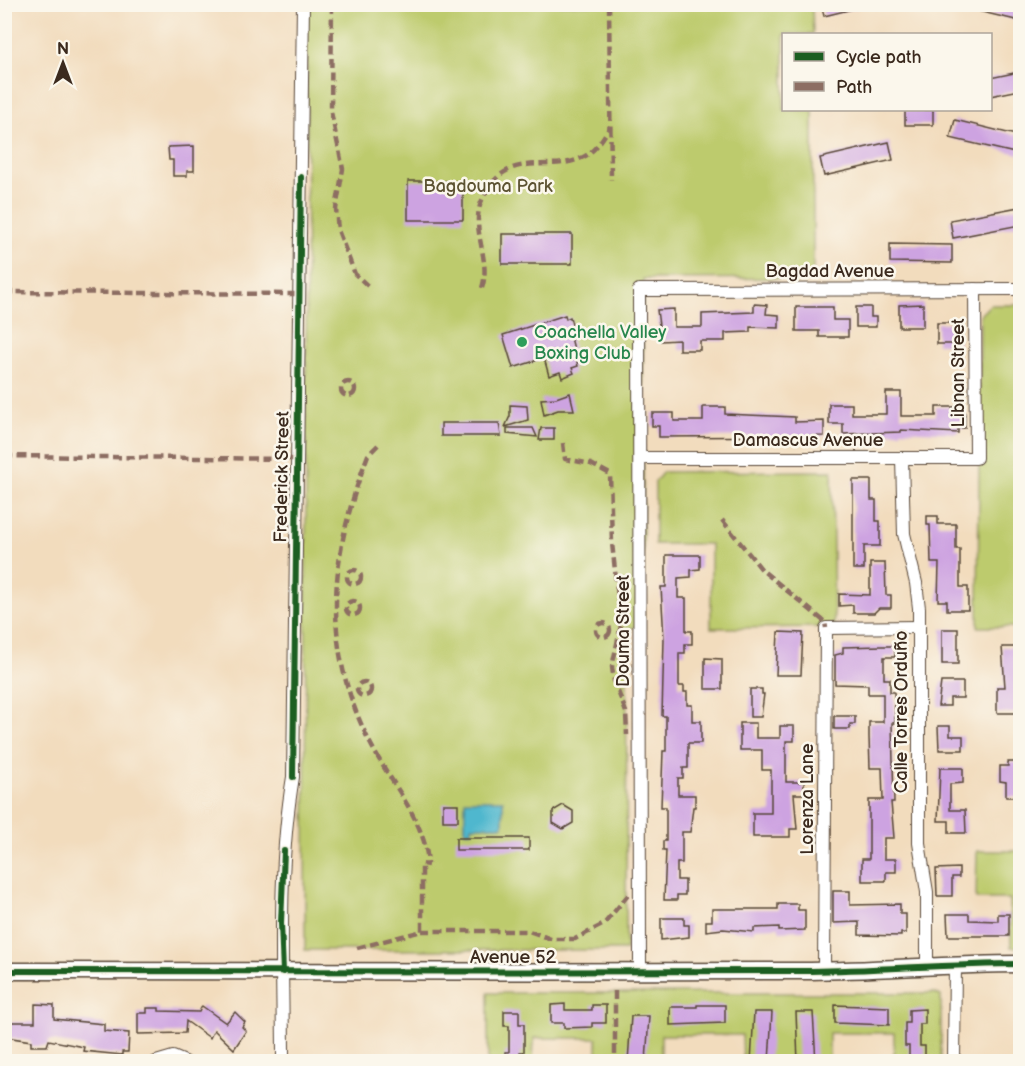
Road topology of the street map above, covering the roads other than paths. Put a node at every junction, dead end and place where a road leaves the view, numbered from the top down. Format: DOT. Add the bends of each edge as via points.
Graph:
graph roads {
  1 [pos="303,4"];
  2 [pos="975,289"];
  3 [pos="1020,289"];
  4 [pos="639,290"];
  5 [pos="640,458"];
  6 [pos="902,458"];
  7 [pos="976,458"];
  8 [pos="919,627"];
  9 [pos="1020,964"];
  10 [pos="954,965"];
  11 [pos="927,968"];
  12 [pos="824,970"];
  13 [pos="4,971"];
  14 [pos="283,972"];
  15 [pos="640,972"];
  16 [pos="156,1062"];
  17 [pos="185,1062"];
  18 [pos="284,1062"];
  19 [pos="954,1062"];
  1 -- 14 [label="street, Frederick Street" via="293,777 284,829"];
  2 -- 3 [label="street, Bagdad Avenue"];
  2 -- 4 [label="street, Bagdad Avenue"];
  2 -- 7 [label="street, Libnan Street"];
  4 -- 5 [label="street, Douma Street"];
  5 -- 6 [label="street, Damascus Avenue"];
  5 -- 15 [label="street, Douma Street"];
  6 -- 7 [label="street, Damascus Avenue"];
  6 -- 8 [label="street, Calle Torres Orduño" via="903,521 918,594"];
  8 -- 11 [label="street, Calle Torres Orduño" via="919,843 927,892"];
  8 -- 12 [label="street, Lorenza Lane" via="826,628"];
  9 -- 10 [label="main road, Avenue 52"];
  10 -- 11 [label="main road, Avenue 52"];
  10 -- 19 [label="street"];
  11 -- 12 [label="main road, Avenue 52"];
  12 -- 15 [label="main road, Avenue 52"];
  13 -- 14 [label="main road, Avenue 52"];
  14 -- 15 [label="main road, Avenue 52"];
  14 -- 18 [label="street, Frederick Street"];
  16 -- 17 [label="street" via="173,1056"];
}
